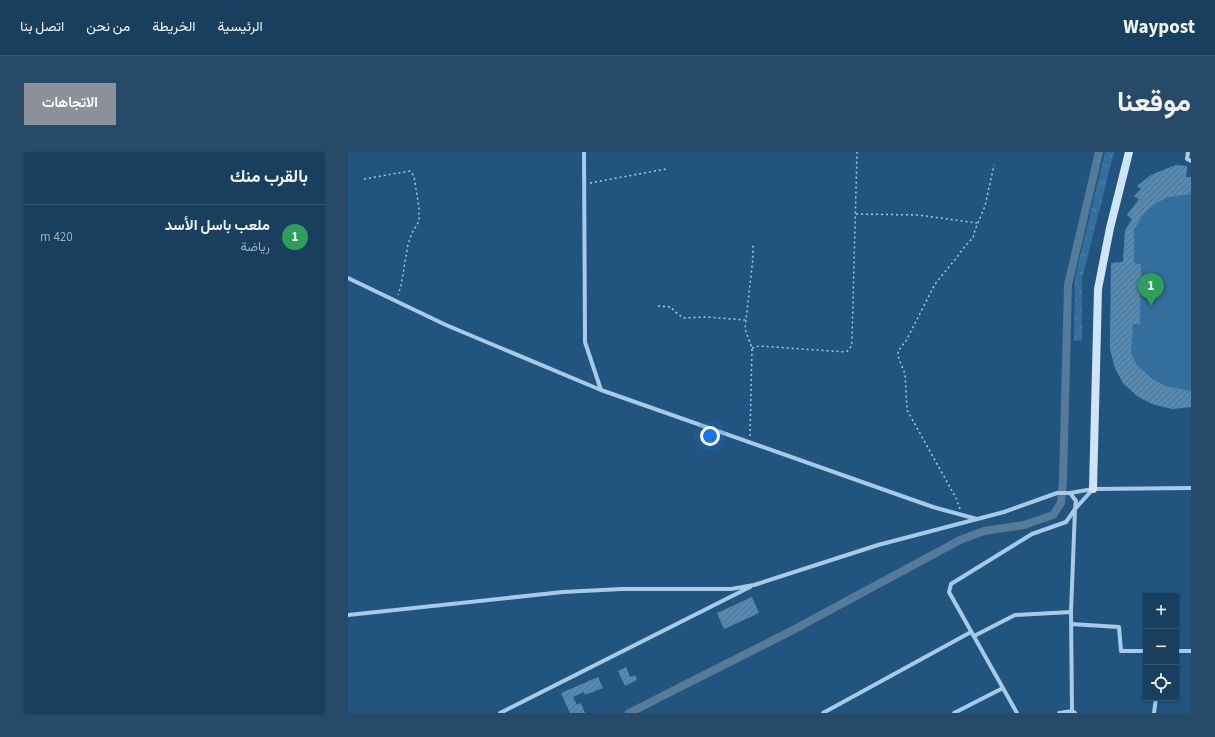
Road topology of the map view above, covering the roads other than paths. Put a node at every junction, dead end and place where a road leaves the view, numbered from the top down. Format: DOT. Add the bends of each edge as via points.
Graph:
graph roads {
  1 [pos="584,152"];
  2 [pos="1129,152"];
  3 [pos="1188,152"];
  4 [pos="1191,161"];
  5 [pos="348,278"];
  6 [pos="601,390"];
  7 [pos="1191,488"];
  8 [pos="1093,489"];
  9 [pos="1070,493"];
  10 [pos="1075,509"];
  11 [pos="977,519"];
  12 [pos="754,585"];
  13 [pos="1071,612"];
  14 [pos="348,615"];
  15 [pos="1071,624"];
  16 [pos="971,632"];
  17 [pos="974,636"];
  18 [pos="1143,651"];
  19 [pos="1179,651"];
  20 [pos="1191,651"];
  21 [pos="1003,688"];
  22 [pos="1156,701"];
  23 [pos="1074,712"];
  24 [pos="500,713"];
  25 [pos="823,713"];
  26 [pos="954,713"];
  27 [pos="1017,713"];
  28 [pos="1059,713"];
  29 [pos="1154,713"];
  1 -- 6 [label="street" via="585,342"];
  2 -- 8 [label="main road" via="1098,289"];
  3 -- 4 [label="street" via="1187,159"];
  5 -- 6 [label="street" via="446,325"];
  6 -- 11 [label="street" via="933,507"];
  7 -- 8 [label="street"];
  8 -- 9 [label="street"];
  8 -- 10 [label="street"];
  9 -- 10 [label="street" via="1076,501"];
  9 -- 11 [label="street" via="1057,493"];
  10 -- 13 [label="street"];
  10 -- 16 [label="street" via="1066,522 1032,534 951,584 949,592"];
  11 -- 12 [label="street" via="878,545"];
  12 -- 14 [label="street" via="731,590 563,592"];
  12 -- 24 [label="street"];
  13 -- 15 [label="street"];
  13 -- 17 [label="street" via="1015,615"];
  15 -- 18 [label="street" via="1119,627 1121,651"];
  15 -- 23 [label="street"];
  16 -- 17 [label="street"];
  16 -- 25 [label="street"];
  17 -- 21 [label="street"];
  19 -- 20 [label="street"];
  21 -- 26 [label="street"];
  21 -- 27 [label="street"];
  22 -- 29 [label="street"];
  23 -- 28 [label="street"];
}
